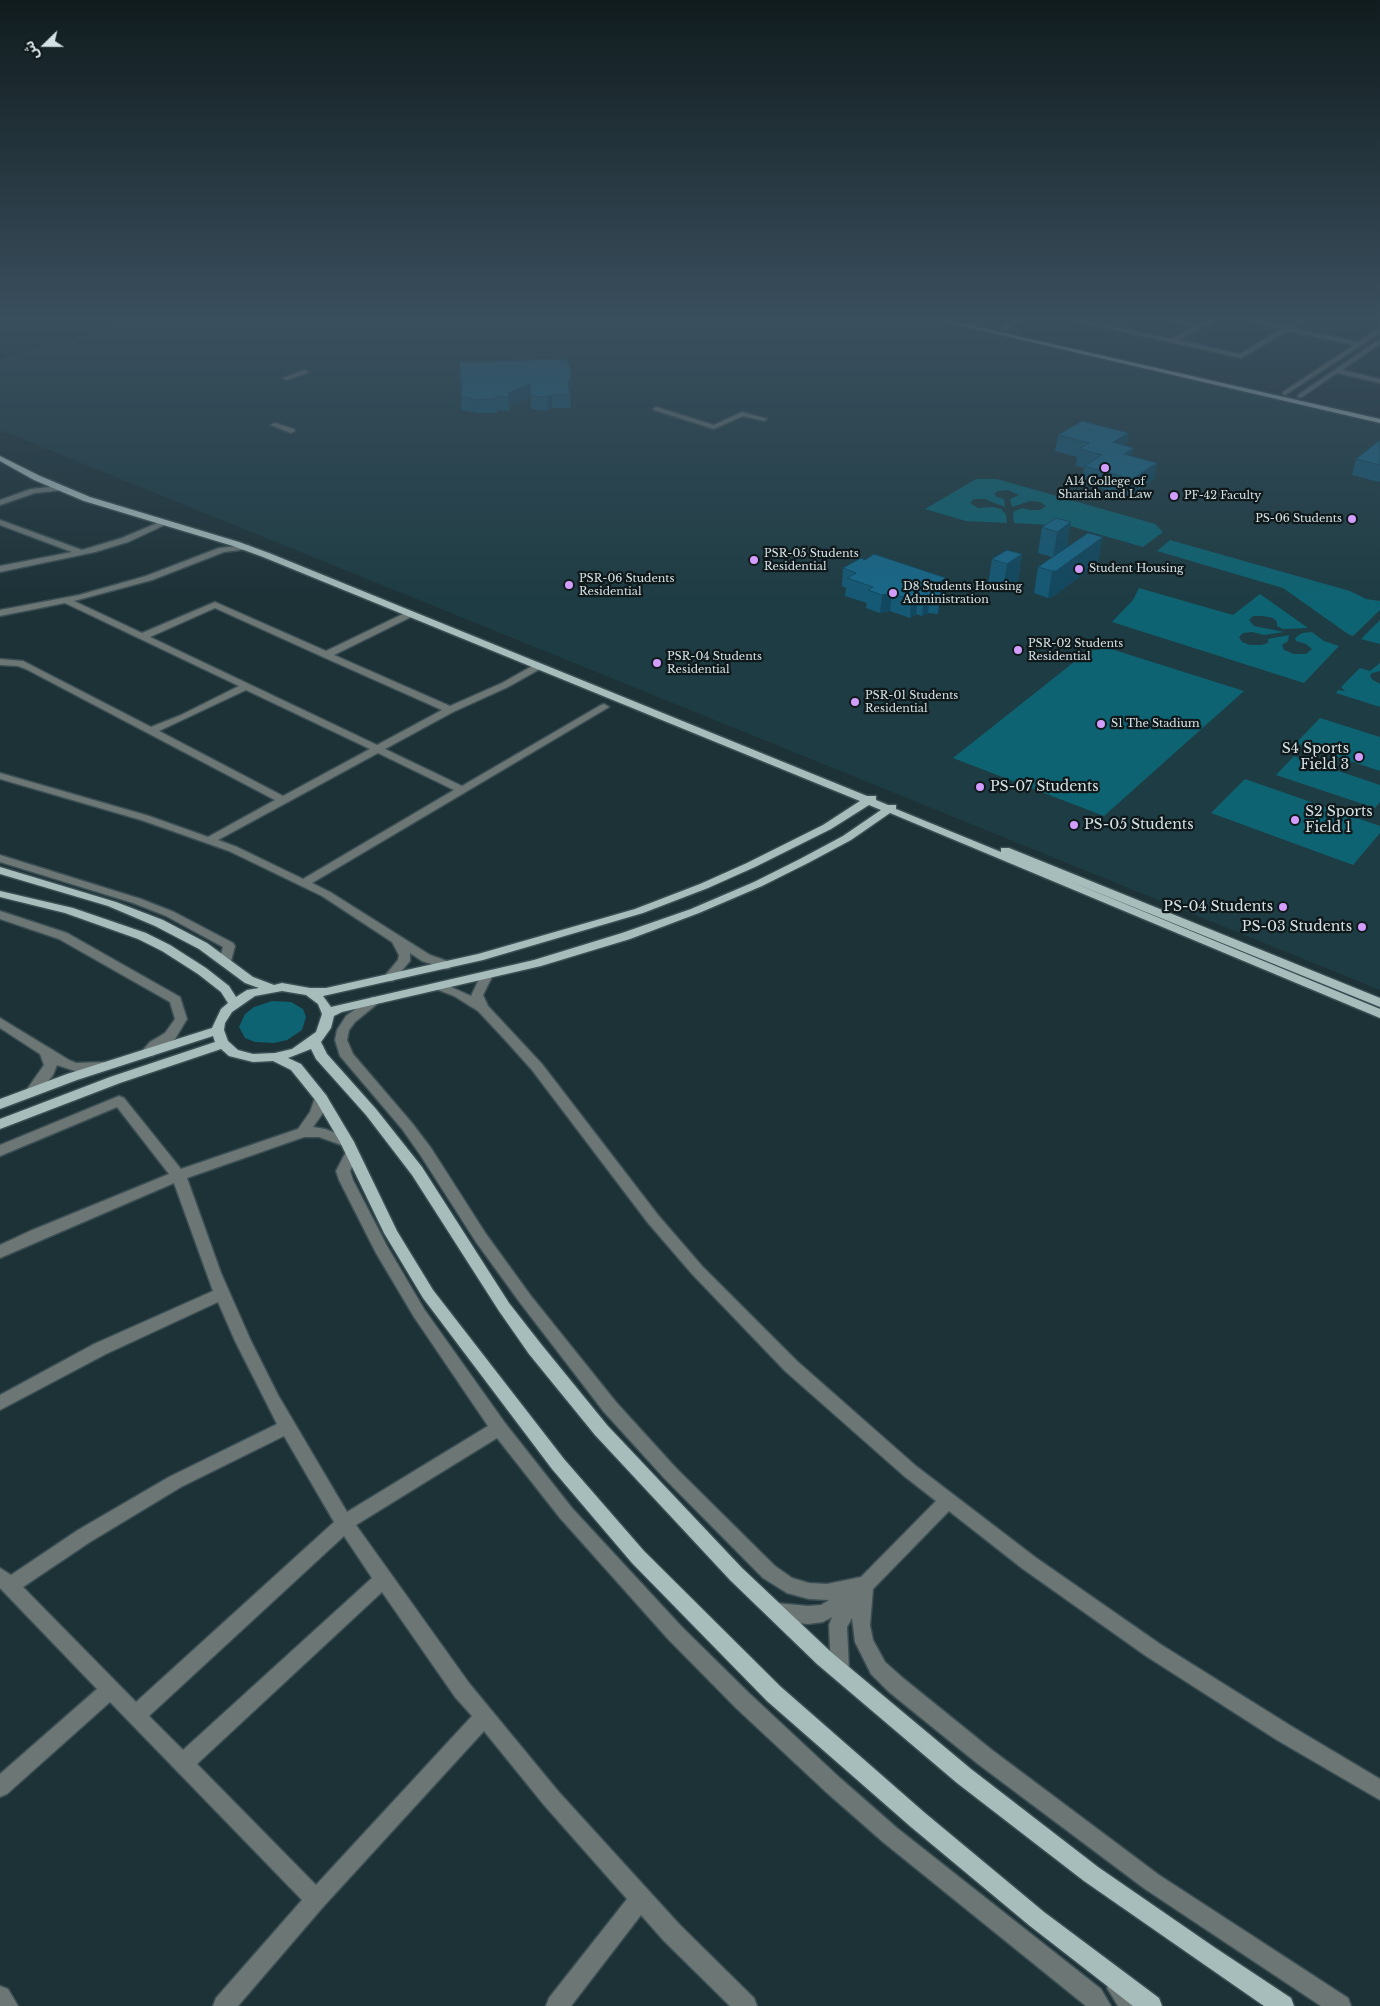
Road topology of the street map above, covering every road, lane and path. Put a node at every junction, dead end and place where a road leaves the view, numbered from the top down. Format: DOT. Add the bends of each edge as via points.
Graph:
graph roads {
  1 [pos="672,415"];
  2 [pos="741,415"];
  3 [pos="744,415"];
  4 [pos="1349,415"];
  5 [pos="764,420"];
  6 [pos="1380,422"];
  7 [pos="275,425"];
  8 [pos="291,431"];
  9 [pos="0,448"];
  10 [pos="0,458"];
  11 [pos="44,481"];
  12 [pos="60,488"];
  13 [pos="34,491"];
  14 [pos="0,503"];
  15 [pos="0,522"];
  16 [pos="165,523"];
  17 [pos="223,545"];
  18 [pos="81,552"];
  19 [pos="0,569"];
  20 [pos="66,600"];
  21 [pos="0,613"];
  22 [pos="410,614"];
  23 [pos="141,637"];
  24 [pos="326,655"];
  25 [pos="0,662"];
  26 [pos="537,667"];
  27 [pos="245,687"];
  28 [pos="604,708"];
  29 [pos="450,710"];
  30 [pos="150,731"];
  31 [pos="376,750"];
  32 [pos="0,776"];
  33 [pos="462,790"];
  34 [pos="872,798"];
  35 [pos="283,800"];
  36 [pos="892,807"];
  37 [pos="210,840"];
  38 [pos="0,858"];
  39 [pos="0,870"];
  40 [pos="304,883"];
  41 [pos="0,894"];
  42 [pos="0,916"];
  43 [pos="395,938"];
  44 [pos="416,952"];
  45 [pos="225,961"];
  46 [pos="404,961"];
  47 [pos="446,965"];
  48 [pos="488,976"];
  49 [pos="389,978"];
  50 [pos="440,986"];
  51 [pos="272,988"];
  52 [pos="310,992"];
  53 [pos="376,1000"];
  54 [pos="234,1003"];
  55 [pos="1380,1003"];
  56 [pos="482,1008"];
  57 [pos="328,1014"];
  58 [pos="1380,1014"];
  59 [pos="0,1022"];
  60 [pos="218,1030"];
  61 [pos="314,1041"];
  62 [pos="223,1044"];
  63 [pos="45,1050"];
  64 [pos="148,1052"];
  65 [pos="275,1058"];
  66 [pos="108,1066"];
  67 [pos="32,1092"];
  68 [pos="321,1098"];
  69 [pos="0,1104"];
  70 [pos="0,1124"];
  71 [pos="303,1132"];
  72 [pos="350,1148"];
  73 [pos="0,1152"];
  74 [pos="179,1176"];
  75 [pos="0,1252"];
  76 [pos="222,1294"];
  77 [pos="0,1403"];
  78 [pos="288,1426"];
  79 [pos="499,1428"];
  80 [pos="948,1500"];
  81 [pos="345,1523"];
  82 [pos="383,1579"];
  83 [pos="5,1581"];
  84 [pos="860,1590"];
  85 [pos="776,1612"];
  86 [pos="840,1671"];
  87 [pos="111,1689"];
  88 [pos="136,1715"];
  89 [pos="484,1717"];
  90 [pos="183,1764"];
  91 [pos="0,1787"];
  92 [pos="1380,1790"];
  93 [pos="641,1898"];
  94 [pos="316,1900"];
  95 [pos="1106,1972"];
  96 [pos="0,1997"];
  97 [pos="7,2006"];
  98 [pos="224,2006"];
  99 [pos="557,2006"];
  100 [pos="746,2006"];
  101 [pos="1100,2006"];
  102 [pos="1131,2006"];
  103 [pos="1151,2006"];
  104 [pos="1282,2006"];
  105 [pos="1340,2006"];
  1 -- 2 [label="street" via="714,427"];
  3 -- 5 [label="street"];
  4 -- 6 [label="main road"];
  7 -- 8 [label="street"];
  9 -- 34 [label="main road" via="25,465 76,488 115,503 275,551"];
  10 -- 11 [label="main road"];
  11 -- 12 [label="main road"];
  11 -- 13 [label="street"];
  12 -- 13 [label="street"];
  12 -- 16 [label="main road"];
  13 -- 14 [label="street"];
  15 -- 18 [label="street"];
  16 -- 17 [label="main road"];
  16 -- 18 [label="street" via="125,540"];
  17 -- 20 [label="street" via="149,578"];
  17 -- 22 [label="main road" via="246,547"];
  18 -- 19 [label="street"];
  20 -- 21 [label="street"];
  20 -- 23 [label="street"];
  22 -- 24 [label="street"];
  22 -- 26 [label="main road"];
  23 -- 24 [label="street" via="214,605"];
  23 -- 27 [label="street"];
  24 -- 29 [label="street"];
  25 -- 30 [label="street" via="20,663"];
  26 -- 29 [label="street"];
  26 -- 34 [label="main road"];
  27 -- 30 [label="street"];
  27 -- 31 [label="street"];
  28 -- 33 [label="street"];
  29 -- 31 [label="street"];
  30 -- 35 [label="street"];
  31 -- 33 [label="street"];
  31 -- 35 [label="street"];
  32 -- 37 [label="street"];
  33 -- 40 [label="street"];
  34 -- 36 [label="main road"];
  34 -- 47 [label="main road" via="785,849 688,893 518,948"];
  35 -- 37 [label="street"];
  36 -- 48 [label="main road" via="826,850 721,900 626,936"];
  36 -- 55 [label="main road"];
  36 -- 58 [label="main road"];
  37 -- 40 [label="street"];
  38 -- 45 [label="street" via="170,914 229,946"];
  39 -- 45 [label="main road" via="136,914 182,934"];
  40 -- 43 [label="street"];
  41 -- 54 [label="main road" via="84,914 142,936 202,971 225,989"];
  42 -- 64 [label="street" via="64,936 176,1000 181,1019 170,1036"];
  43 -- 44 [label="street"];
  43 -- 46 [label="street" via="406,955"];
  44 -- 46 [label="street"];
  44 -- 47 [label="street"];
  45 -- 51 [label="main road" via="249,980"];
  46 -- 49 [label="street"];
  47 -- 49 [label="main road"];
  48 -- 50 [label="main road"];
  48 -- 56 [label="street" via="477,995"];
  49 -- 52 [label="main road" via="326,992"];
  50 -- 53 [label="main road"];
  50 -- 56 [label="street"];
  51 -- 52 [label="main road"];
  51 -- 54 [label="main road"];
  52 -- 57 [label="main road" via="323,1002"];
  53 -- 57 [label="main road"];
  53 -- 84 [label="street" via="350,1019 343,1030 341,1040 347,1056 411,1132 526,1300 610,1406 670,1473 781,1581 797,1588 818,1591"];
  54 -- 60 [label="main road" via="222,1016"];
  56 -- 80 [label="street" via="537,1067 653,1219 731,1306 834,1405"];
  57 -- 61 [label="main road" via="325,1028"];
  59 -- 63 [label="street"];
  60 -- 62 [label="main road"];
  60 -- 64 [label="main road"];
  61 -- 65 [label="main road" via="296,1052"];
  61 -- 85 [label="main road" via="321,1056 400,1149 504,1307 601,1430 685,1522"];
  62 -- 65 [label="main road" via="243,1056"];
  62 -- 70 [label="main road" via="115,1080"];
  63 -- 66 [label="street" via="64,1063 75,1066"];
  63 -- 67 [label="street" via="51,1065"];
  64 -- 66 [label="main road"];
  65 -- 68 [label="main road" via="296,1068"];
  66 -- 67 [label="main road"];
  67 -- 69 [label="main road"];
  68 -- 71 [label="street" via="316,1113"];
  68 -- 72 [label="main road"];
  71 -- 72 [label="street" via="320,1132"];
  71 -- 74 [label="street"];
  72 -- 79 [label="street" via="343,1171 369,1226 418,1313"];
  72 -- 95 [label="main road" via="391,1233 428,1294 558,1464 638,1557 774,1694 918,1820"];
  73 -- 74 [label="street" via="119,1101"];
  74 -- 75 [label="street"];
  74 -- 76 [label="street"];
  76 -- 77 [label="street" via="100,1349"];
  76 -- 78 [label="street"];
  78 -- 81 [label="street"];
  78 -- 83 [label="street" via="175,1482"];
  79 -- 81 [label="street"];
  79 -- 101 [label="street" via="566,1513 743,1701 890,1835 1093,1997"];
  80 -- 84 [label="street"];
  80 -- 92 [label="street" via="1029,1563 1182,1670"];
  81 -- 82 [label="street"];
  81 -- 88 [label="street"];
  82 -- 89 [label="street"];
  82 -- 90 [label="street"];
  83 -- 87 [label="street"];
  84 -- 85 [label="street" via="823,1613"];
  84 -- 86 [label="street" via="838,1625"];
  84 -- 105 [label="street" via="864,1642 878,1668 896,1685 985,1757 1152,1882"];
  85 -- 86 [label="main road"];
  86 -- 104 [label="main road" via="964,1776 1091,1874"];
  87 -- 88 [label="street"];
  87 -- 91 [label="street"];
  88 -- 90 [label="street"];
  89 -- 93 [label="street"];
  89 -- 94 [label="street"];
  90 -- 94 [label="street"];
  93 -- 99 [label="street"];
  93 -- 100 [label="street"];
  94 -- 98 [label="street"];
  95 -- 102 [label="street"];
  95 -- 103 [label="main road"];
  96 -- 97 [label="street"];
}
